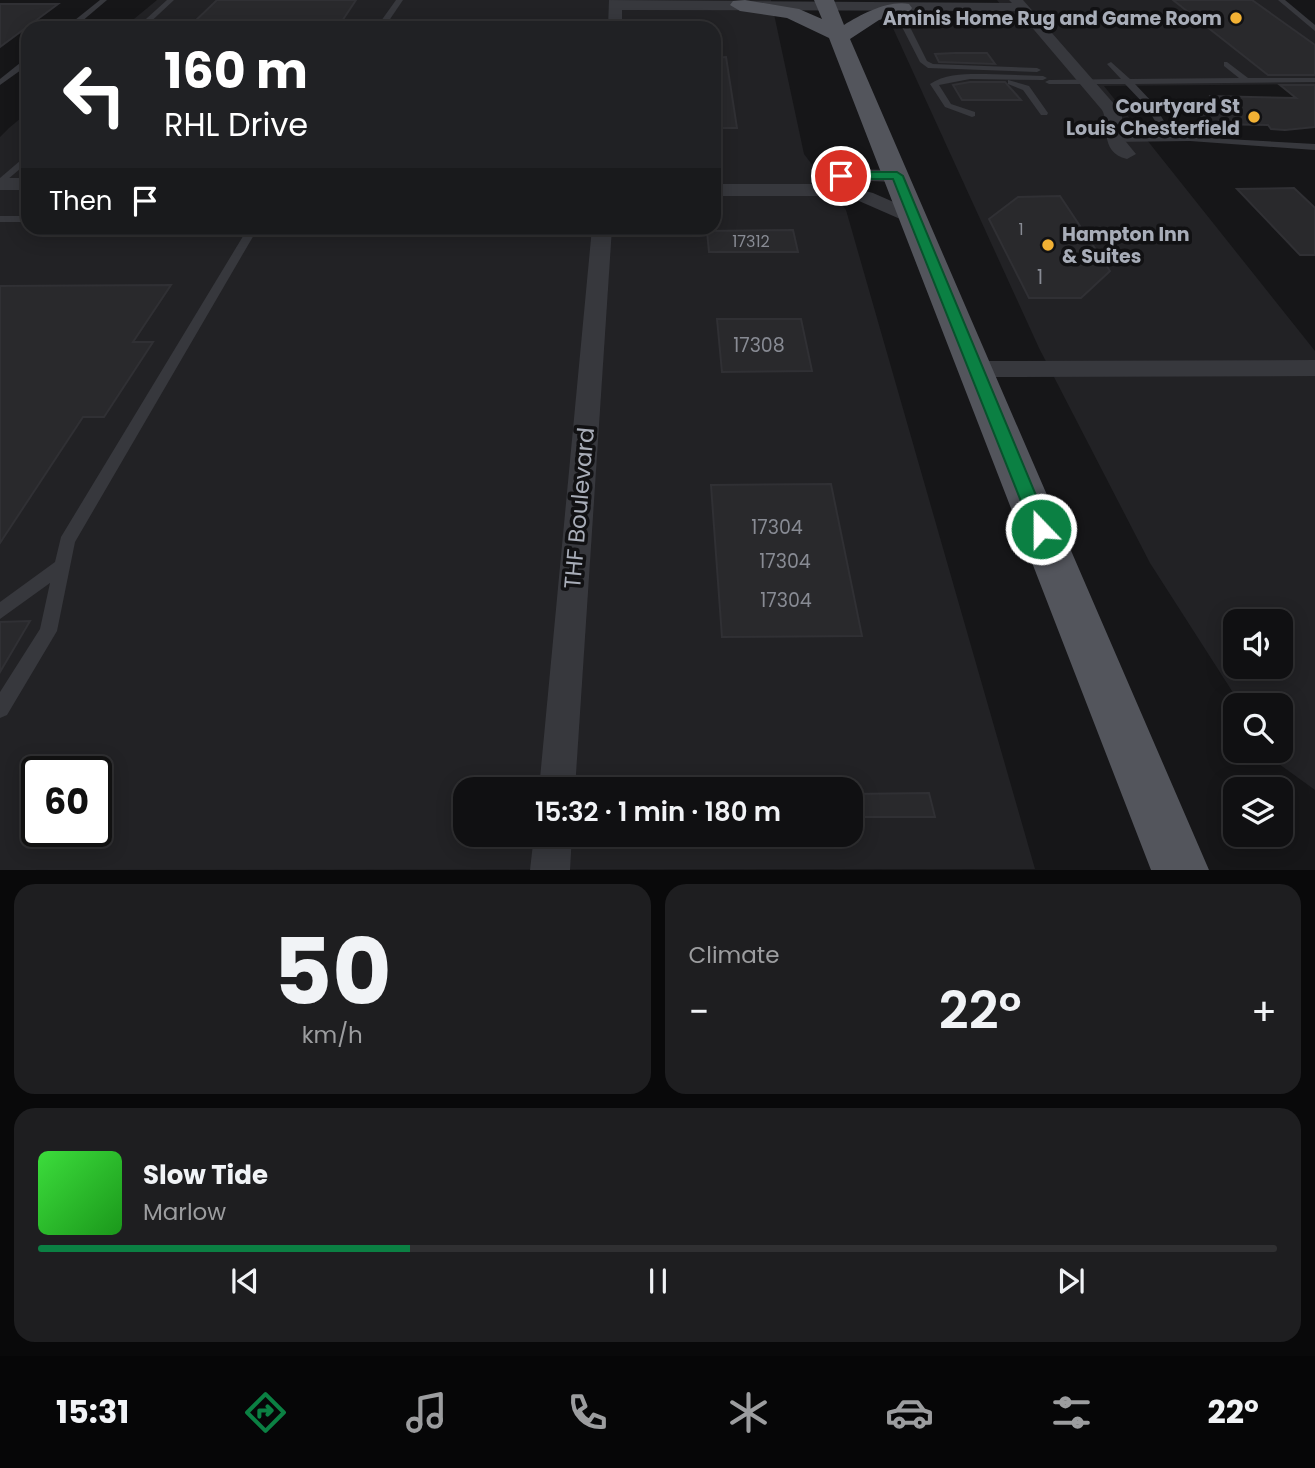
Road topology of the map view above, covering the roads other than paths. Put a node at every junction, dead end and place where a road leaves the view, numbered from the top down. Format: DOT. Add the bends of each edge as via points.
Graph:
graph roads {
  1 [pos="104,0"];
  2 [pos="172,0"];
  3 [pos="400,0"];
  4 [pos="849,0"];
  5 [pos="1281,0"];
  6 [pos="1018,2"];
  7 [pos="616,3"];
  8 [pos="826,3"];
  9 [pos="910,3"];
  10 [pos="740,5"];
  11 [pos="78,21"];
  12 [pos="148,21"];
  13 [pos="385,21"];
  14 [pos="615,21"];
  15 [pos="932,23"];
  16 [pos="1315,29"];
  17 [pos="841,36"];
  18 [pos="1111,64"];
  19 [pos="1227,64"];
  20 [pos="21,66"];
  21 [pos="1037,70"];
  22 [pos="1315,80"];
  23 [pos="1247,81"];
  24 [pos="1087,82"];
  25 [pos="1128,82"];
  26 [pos="0,83"];
  27 [pos="934,84"];
  28 [pos="1044,113"];
  29 [pos="972,114"];
  30 [pos="1170,138"];
  31 [pos="1114,140"];
  32 [pos="1315,147"];
  33 [pos="1127,154"];
  34 [pos="21,164"];
  35 [pos="897,176"];
  36 [pos="721,178"];
  37 [pos="0,184"];
  38 [pos="21,184"];
  39 [pos="721,190"];
  40 [pos="915,218"];
  41 [pos="0,219"];
  42 [pos="21,219"];
  43 [pos="249,235"];
  44 [pos="601,235"];
  45 [pos="1315,368"];
  46 [pos="976,369"];
  47 [pos="62,565"];
  48 [pos="0,612"];
  49 [pos="0,709"];
  50 [pos="558,777"];
  51 [pos="552,847"];
  52 [pos="550,870"];
  53 [pos="1180,870"];
  1 -- 11 [label="lane"];
  2 -- 12 [label="lane"];
  3 -- 13 [label="lane"];
  4 -- 9 [label="street"];
  5 -- 16 [label="lane"];
  6 -- 9 [label="street"];
  6 -- 24 [label="street"];
  7 -- 10 [label="street"];
  7 -- 14 [label="street"];
  8 -- 9 [label="street"];
  8 -- 10 [label="street"];
  8 -- 17 [label="main road"];
  9 -- 17 [label="main road" via="872,16"];
  10 -- 17 [label="main road" via="792,13"];
  15 -- 21 [label="lane" via="908,22 906,27 924,62"];
  17 -- 35 [label="main road"];
  18 -- 25 [label="lane"];
  19 -- 23 [label="lane"];
  20 -- 26 [label="lane"];
  22 -- 23 [label="lane"];
  23 -- 25 [label="lane"];
  24 -- 25 [label="lane"];
  24 -- 27 [label="lane" via="957,78"];
  24 -- 31 [label="street" via="1114,116 1110,131"];
  25 -- 30 [label="lane" via="1150,105"];
  27 -- 28 [label="lane" via="1020,84"];
  27 -- 29 [label="lane" via="949,108"];
  30 -- 31 [label="lane"];
  30 -- 32 [label="lane"];
  31 -- 33 [label="street"];
  34 -- 37 [label="lane"];
  35 -- 36 [label="street"];
  35 -- 40 [label="main road"];
  37 -- 38 [label="street"];
  39 -- 40 [label="street" via="837,190"];
  40 -- 46 [label="main road"];
  41 -- 42 [label="lane"];
  43 -- 47 [label="lane" via="67,541"];
  44 -- 50 [label="street, THF Boulevard"];
  45 -- 46 [label="street"];
  46 -- 53 [label="main road"];
  47 -- 48 [label="lane"];
  47 -- 49 [label="lane" via="48,631"];
  51 -- 52 [label="street"];
}
